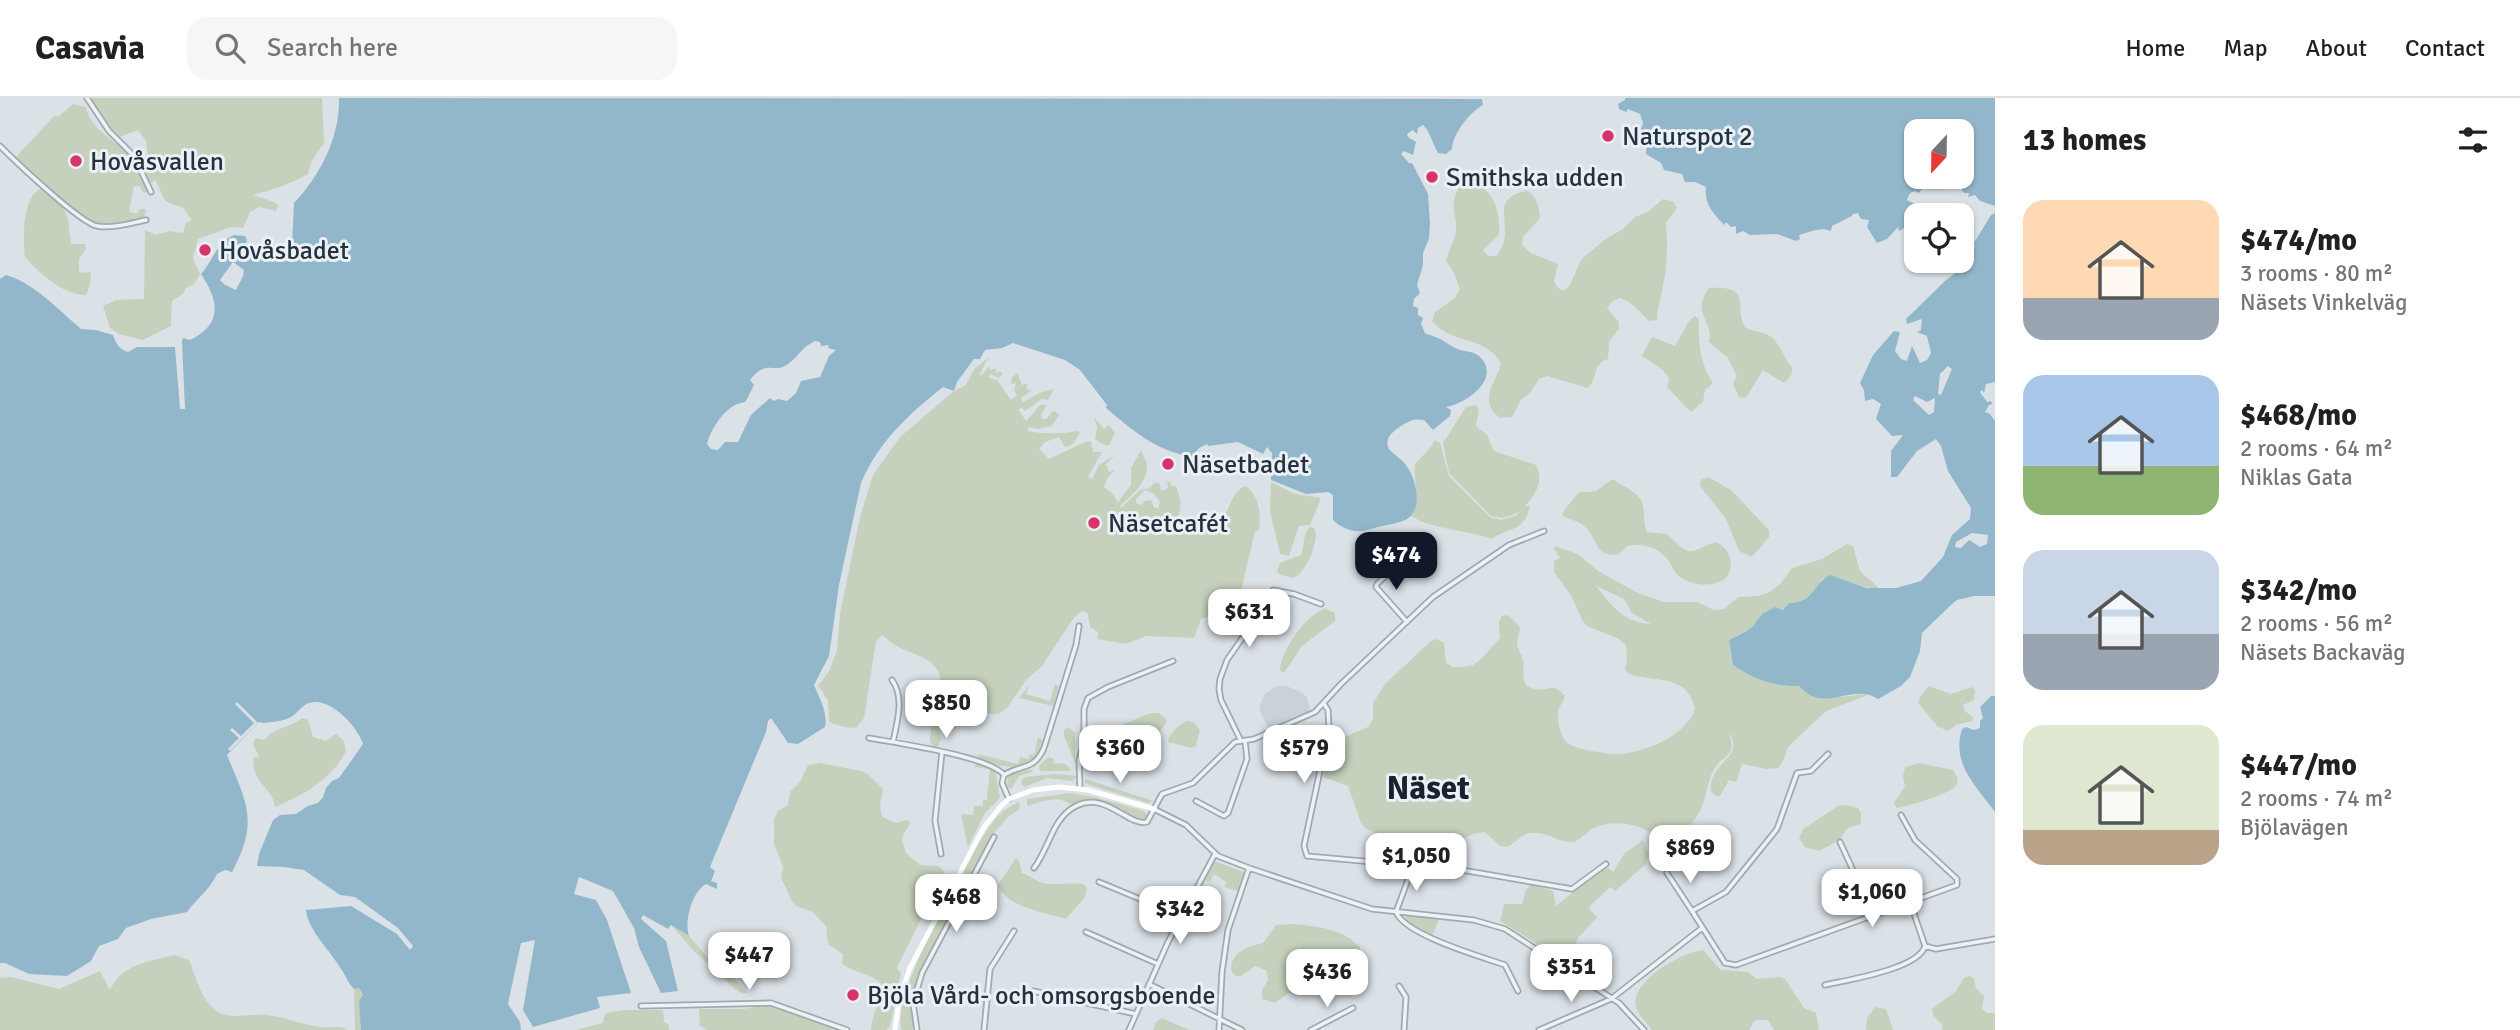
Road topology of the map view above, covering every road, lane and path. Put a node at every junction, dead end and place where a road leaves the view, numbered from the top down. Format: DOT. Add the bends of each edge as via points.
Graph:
graph roads {
  1 [pos="87,98"];
  2 [pos="0,146"];
  3 [pos="150,192"];
  4 [pos="146,220"];
  5 [pos="1544,531"];
  6 [pos="1401,563"];
  7 [pos="1321,604"];
  8 [pos="1407,622"];
  9 [pos="1079,626"];
  10 [pos="1173,661"];
  11 [pos="892,680"];
  12 [pos="1324,704"];
  13 [pos="869,738"];
  14 [pos="1243,741"];
  15 [pos="893,742"];
  16 [pos="943,752"];
  17 [pos="1828,754"];
  18 [pos="1004,775"];
  19 [pos="1080,788"];
  20 [pos="1009,799"];
  21 [pos="1196,801"];
  22 [pos="1154,809"];
  23 [pos="1901,815"];
  24 [pos="994,837"];
  25 [pos="1840,842"];
  26 [pos="941,854"];
  27 [pos="1215,854"];
  28 [pos="1606,864"];
  29 [pos="1413,866"];
  30 [pos="1034,868"];
  31 [pos="1249,868"];
  32 [pos="1667,873"];
  33 [pos="1099,882"];
  34 [pos="1910,902"];
  35 [pos="1692,911"];
  36 [pos="1396,912"];
  37 [pos="1181,916"];
  38 [pos="1874,916"];
  39 [pos="1702,928"];
  40 [pos="1014,931"];
  41 [pos="1086,932"];
  42 [pos="1995,939"];
  43 [pos="1925,946"];
  44 [pos="1158,964"];
  45 [pos="1149,984"];
  46 [pos="1825,985"];
  47 [pos="1399,986"];
  48 [pos="1033,991"];
  49 [pos="1518,991"];
  50 [pos="1611,999"];
  51 [pos="641,1006"];
  52 [pos="1353,1008"];
  53 [pos="1136,1014"];
  54 [pos="1220,1019"];
  55 [pos="847,1030"];
  56 [pos="895,1030"];
  57 [pos="917,1030"];
  58 [pos="984,1030"];
  59 [pos="1129,1030"];
  60 [pos="1219,1030"];
  61 [pos="1242,1030"];
  62 [pos="1311,1030"];
  63 [pos="1404,1030"];
  64 [pos="1539,1030"];
  65 [pos="1644,1030"];
  1 -- 3 [label="street" via="109,131 134,156"];
  2 -- 4 [label="street" via="93,225"];
  5 -- 8 [label="street" via="1500,551 1433,597"];
  6 -- 8 [label="street" via="1376,587"];
  7 -- 14 [label="street" via="1273,590 1227,660 1219,694"];
  8 -- 12 [label="street"];
  9 -- 18 [label="street" via="1042,754 1031,765"];
  10 -- 19 [label="street" via="1087,698"];
  11 -- 15 [label="street" via="899,701"];
  12 -- 14 [label="street" via="1296,721"];
  12 -- 29 [label="street" via="1329,715 1328,734 1305,853"];
  13 -- 15 [label="street"];
  14 -- 21 [label="street" via="1247,759 1228,813 1224,816"];
  14 -- 22 [label="street" via="1232,744 1193,783 1162,794"];
  15 -- 16 [label="street"];
  16 -- 18 [label="street" via="995,766"];
  16 -- 26 [label="street" via="935,821"];
  17 -- 35 [label="street" via="1811,771 1797,773 1779,825 1729,889"];
  18 -- 20 [label="street" via="1002,783"];
  19 -- 20 [label="street" via="1045,788"];
  19 -- 22 [label="street"];
  20 -- 56 [label="street" via="984,827 910,968"];
  22 -- 27 [label="street" via="1186,825"];
  22 -- 30 [label="street" via="1148,821 1140,823 1105,805 1077,805 1060,820"];
  23 -- 34 [label="street" via="1915,840 1959,881 1955,887"];
  24 -- 57 [label="street" via="921,975 913,1003"];
  25 -- 38 [label="street"];
  27 -- 31 [label="street"];
  27 -- 37 [label="street"];
  28 -- 29 [label="street" via="1572,889"];
  29 -- 36 [label="street"];
  31 -- 36 [label="street" via="1364,907"];
  31 -- 54 [label="street" via="1228,930"];
  32 -- 35 [label="street"];
  33 -- 37 [label="street"];
  34 -- 38 [label="street"];
  34 -- 43 [label="street"];
  35 -- 39 [label="street"];
  36 -- 49 [label="street" via="1402,922 1419,932 1505,965"];
  36 -- 50 [label="street" via="1497,926"];
  37 -- 44 [label="street"];
  38 -- 39 [label="street" via="1733,966 1722,961"];
  39 -- 50 [label="street"];
  40 -- 58 [label="street" via="990,970"];
  41 -- 44 [label="street"];
  42 -- 43 [label="street" via="1936,949"];
  43 -- 46 [label="street" via="1906,963"];
  44 -- 45 [label="street"];
  45 -- 53 [label="street"];
  45 -- 54 [label="street"];
  47 -- 63 [label="street" via="1406,997"];
  48 -- 53 [label="street"];
  50 -- 64 [label="street"];
  50 -- 65 [label="street"];
  51 -- 55 [label="street" via="771,1003"];
  52 -- 62 [label="street"];
  53 -- 59 [label="street"];
  54 -- 60 [label="street"];
  54 -- 61 [label="street"];
}
